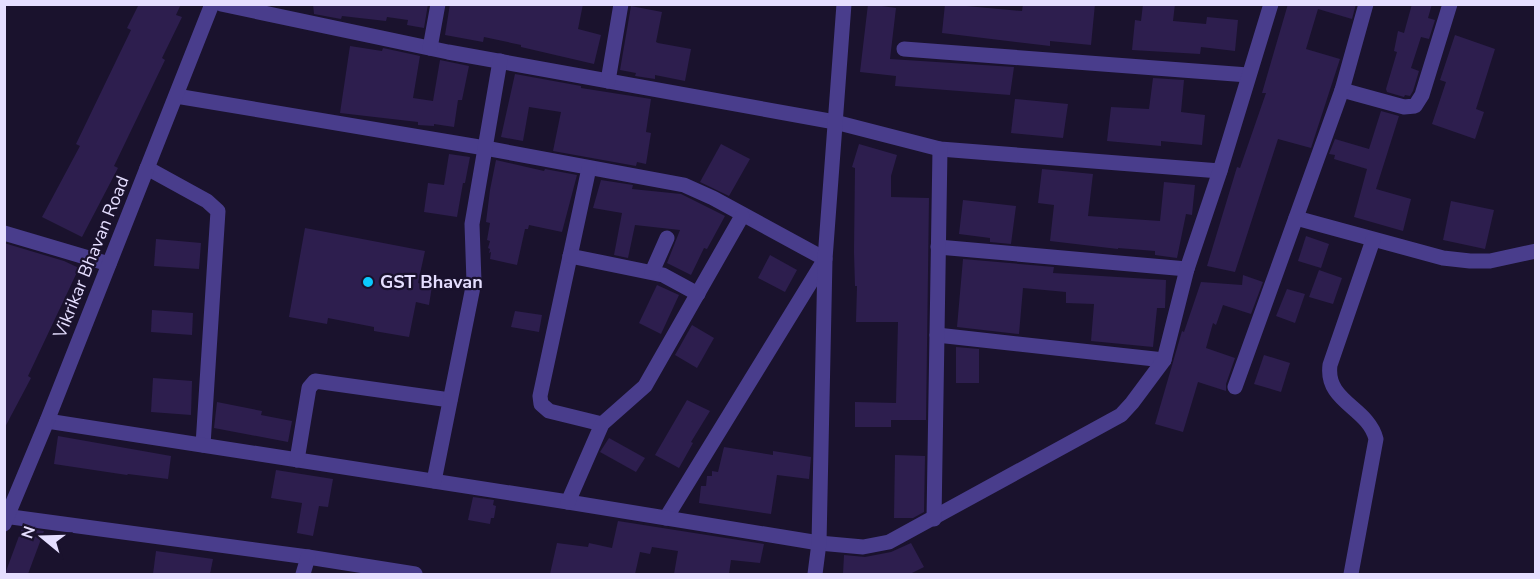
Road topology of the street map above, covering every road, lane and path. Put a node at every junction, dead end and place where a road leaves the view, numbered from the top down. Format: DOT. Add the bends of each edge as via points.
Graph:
graph roads {
  1 [pos="212,4"];
  2 [pos="221,4"];
  3 [pos="438,4"];
  4 [pos="621,4"];
  5 [pos="844,4"];
  6 [pos="1271,4"];
  7 [pos="1366,4"];
  8 [pos="1450,4"];
  9 [pos="430,48"];
  10 [pos="904,49"];
  11 [pos="500,61"];
  12 [pos="1248,75"];
  13 [pos="609,81"];
  14 [pos="1342,90"];
  15 [pos="176,96"];
  16 [pos="835,122"];
  17 [pos="485,148"];
  18 [pos="940,149"];
  19 [pos="147,168"];
  20 [pos="590,168"];
  21 [pos="1220,171"];
  22 [pos="742,216"];
  23 [pos="1296,218"];
  24 [pos="4,233"];
  25 [pos="667,238"];
  26 [pos="1373,240"];
  27 [pos="938,247"];
  28 [pos="1536,251"];
  29 [pos="570,256"];
  30 [pos="825,259"];
  31 [pos="109,264"];
  32 [pos="1187,269"];
  33 [pos="652,272"];
  34 [pos="698,294"];
  35 [pos="937,335"];
  36 [pos="1164,360"];
  37 [pos="1234,387"];
  38 [pos="450,400"];
  39 [pos="47,421"];
  40 [pos="603,424"];
  41 [pos="203,445"];
  42 [pos="297,460"];
  43 [pos="434,481"];
  44 [pos="568,502"];
  45 [pos="666,518"];
  46 [pos="5,519"];
  47 [pos="934,519"];
  48 [pos="819,543"];
  49 [pos="308,557"];
  50 [pos="303,574"];
  51 [pos="415,574"];
  52 [pos="815,574"];
  53 [pos="1351,574"];
  1 -- 15 [label="street, Vikrikar Bhavan Road"];
  2 -- 9 [label="street"];
  3 -- 9 [label="street"];
  4 -- 13 [label="street"];
  5 -- 16 [label="street"];
  6 -- 12 [label="street"];
  7 -- 14 [label="street"];
  8 -- 14 [label="street" via="1422,95 1415,106 1404,107"];
  9 -- 11 [label="street"];
  10 -- 12 [label="street"];
  11 -- 13 [label="street"];
  11 -- 17 [label="street"];
  12 -- 21 [label="street"];
  13 -- 16 [label="street"];
  14 -- 23 [label="street"];
  15 -- 17 [label="street"];
  15 -- 19 [label="street, Vikrikar Bhavan Road"];
  16 -- 18 [label="street"];
  16 -- 30 [label="street"];
  17 -- 20 [label="street"];
  17 -- 38 [label="street" via="472,224 474,282"];
  18 -- 21 [label="street"];
  18 -- 27 [label="street"];
  19 -- 31 [label="street, Vikrikar Bhavan Road"];
  19 -- 41 [label="street" via="218,211"];
  20 -- 22 [label="street" via="684,185"];
  20 -- 29 [label="street"];
  21 -- 32 [label="street"];
  22 -- 30 [label="street"];
  22 -- 34 [label="street"];
  23 -- 26 [label="street"];
  23 -- 37 [label="street"];
  24 -- 31 [label="street"];
  25 -- 33 [label="street"];
  26 -- 28 [label="street" via="1470,261"];
  26 -- 53 [label="street" via="1329,374 1333,389 1372,428 1376,439"];
  27 -- 32 [label="street"];
  27 -- 35 [label="street"];
  29 -- 33 [label="street"];
  29 -- 40 [label="street" via="541,404 549,411"];
  30 -- 45 [label="street"];
  30 -- 48 [label="street"];
  31 -- 39 [label="street, Vikrikar Bhavan Road"];
  32 -- 36 [label="street"];
  33 -- 34 [label="street"];
  34 -- 40 [label="street" via="645,386"];
  35 -- 36 [label="street"];
  35 -- 47 [label="street"];
  36 -- 47 [label="street" via="1121,415"];
  38 -- 42 [label="street" via="315,381 309,387"];
  38 -- 43 [label="street"];
  39 -- 41 [label="street"];
  39 -- 46 [label="street, Vikrikar Bhavan Road"];
  40 -- 44 [label="street"];
  41 -- 42 [label="street"];
  42 -- 43 [label="street"];
  43 -- 44 [label="street"];
  44 -- 45 [label="street"];
  45 -- 48 [label="street"];
  46 -- 49 [label="street"];
  47 -- 48 [label="street" via="875,546"];
  48 -- 52 [label="street"];
  49 -- 50 [label="street"];
  49 -- 51 [label="street"];
}
